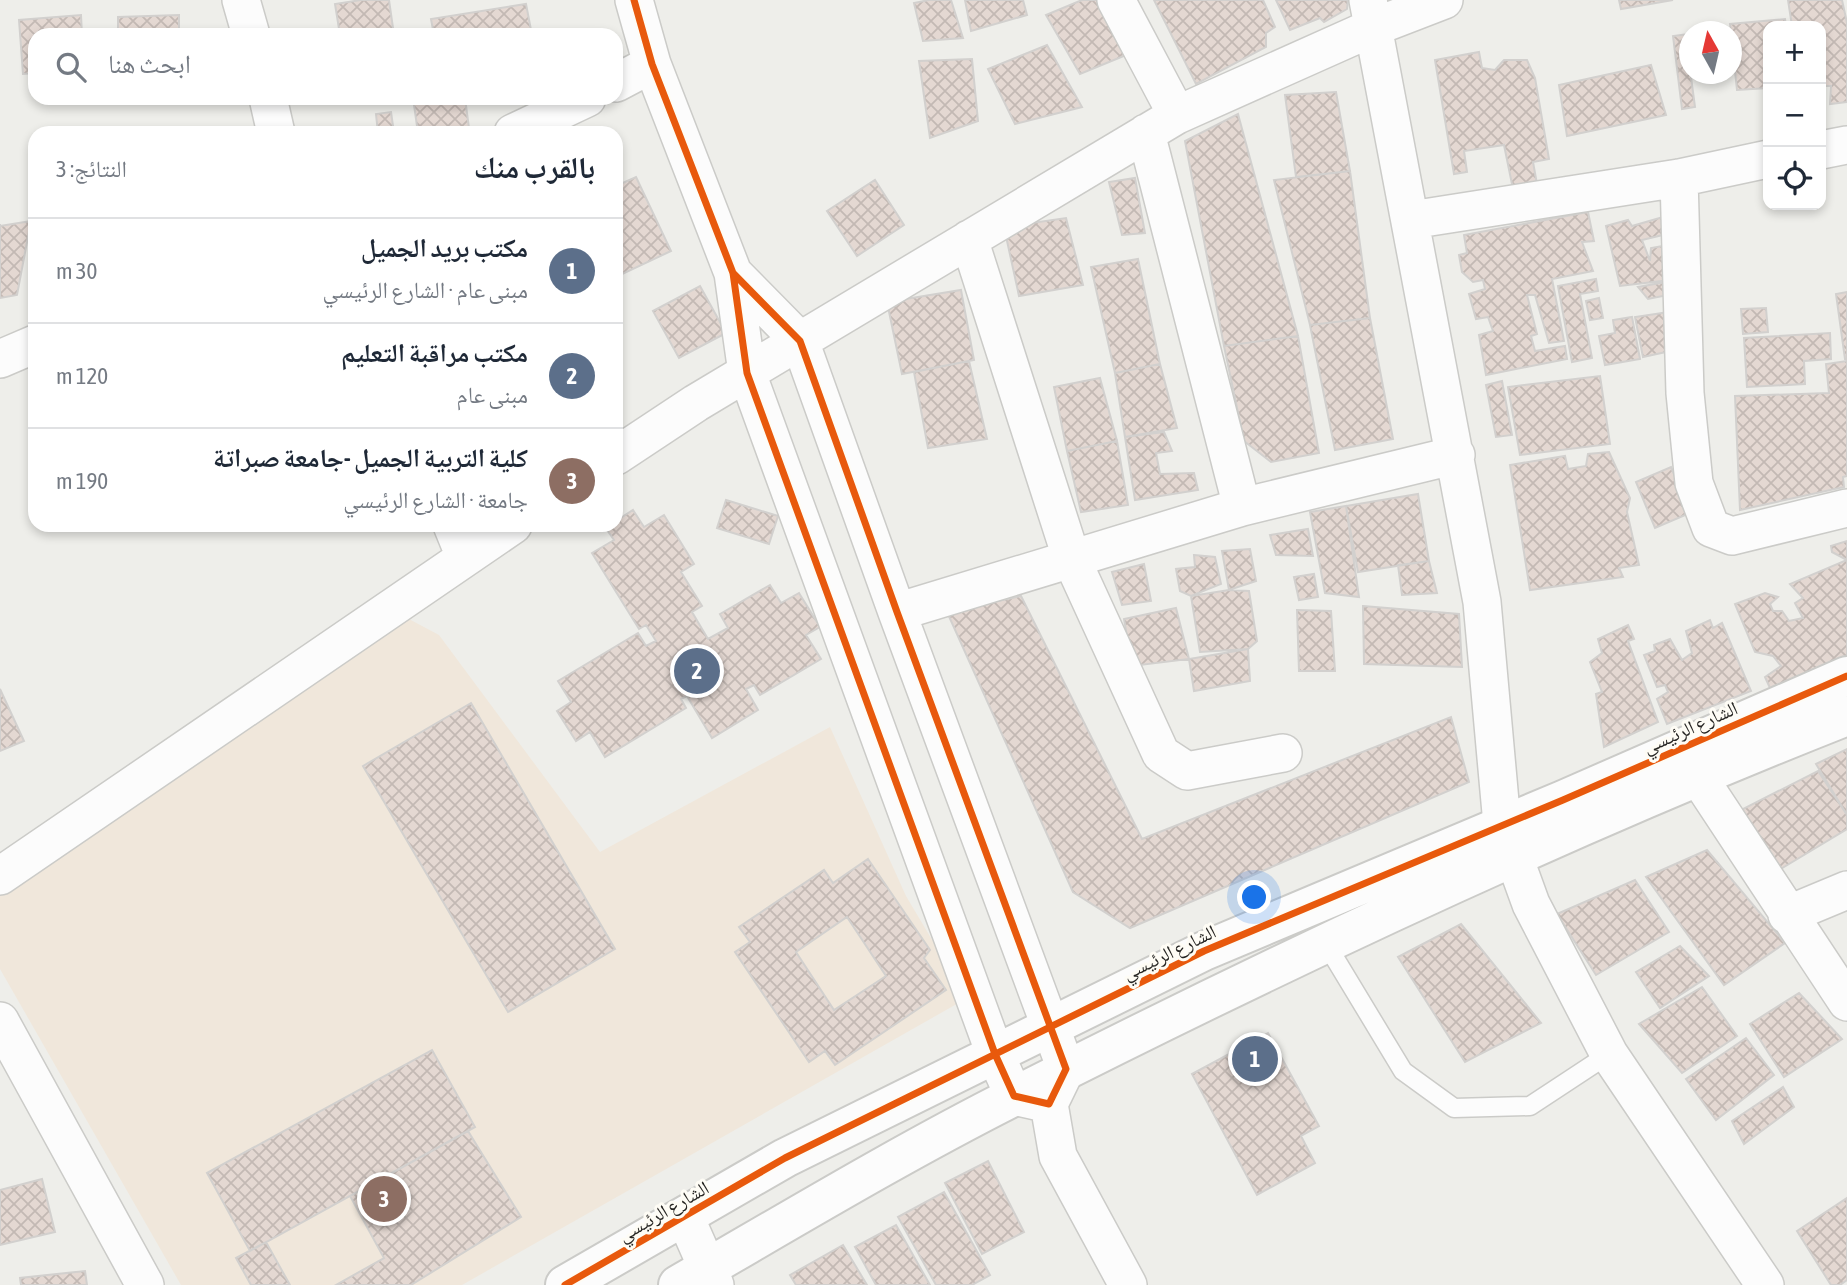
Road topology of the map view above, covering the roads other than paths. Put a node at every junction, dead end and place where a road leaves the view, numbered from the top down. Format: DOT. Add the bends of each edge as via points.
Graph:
graph roads {
  1 [pos="241,0"];
  2 [pos="634,0"];
  3 [pos="1116,0"];
  4 [pos="1444,0"];
  5 [pos="1371,13"];
  6 [pos="249,28"];
  7 [pos="652,64"];
  8 [pos="623,79"];
  9 [pos="270,105"];
  10 [pos="572,105"];
  11 [pos="1177,116"];
  12 [pos="274,126"];
  13 [pos="528,126"];
  14 [pos="1146,133"];
  15 [pos="1847,145"];
  16 [pos="1826,149"];
  17 [pos="1763,160"];
  18 [pos="1679,178"];
  19 [pos="1411,220"];
  20 [pos="969,239"];
  21 [pos="733,273"];
  22 [pos="800,341"];
  23 [pos="28,347"];
  24 [pos="0,359"];
  25 [pos="747,373"];
  26 [pos="623,452"];
  27 [pos="1456,454"];
  28 [pos="1242,507"];
  29 [pos="1847,508"];
  30 [pos="489,532"];
  31 [pos="459,541"];
  32 [pos="1072,560"];
  33 [pos="897,612"];
  34 [pos="1847,676"];
  35 [pos="1847,716"];
  36 [pos="1283,753"];
  37 [pos="1697,775"];
  38 [pos="1509,841"];
  39 [pos="0,876"];
  40 [pos="1847,890"];
  41 [pos="1787,915"];
  42 [pos="1325,942"];
  43 [pos="1847,1002"];
  44 [pos="0,1021"];
  45 [pos="1052,1028"];
  46 [pos="995,1054"];
  47 [pos="1609,1054"];
  48 [pos="1066,1069"];
  49 [pos="1031,1100"];
  50 [pos="685,1217"];
  51 [pos="700,1280"];
  52 [pos="145,1285"];
  53 [pos="565,1285"];
  54 [pos="1128,1285"];
  55 [pos="1765,1285"];
  1 -- 6 [label="street"];
  2 -- 7 [label="street"];
  3 -- 11 [label="street"];
  4 -- 5 [label="street"];
  5 -- 11 [label="street"];
  5 -- 19 [label="street"];
  7 -- 8 [label="street"];
  7 -- 21 [label="street"];
  9 -- 12 [label="street"];
  10 -- 13 [label="street"];
  11 -- 14 [label="street"];
  14 -- 20 [label="street"];
  14 -- 28 [label="street"];
  15 -- 16 [label="street"];
  17 -- 18 [label="street"];
  18 -- 19 [label="street"];
  18 -- 29 [label="street" via="1685,393 1694,483 1711,528 1732,536"];
  19 -- 27 [label="street"];
  20 -- 22 [label="street"];
  20 -- 32 [label="street"];
  21 -- 22 [label="street"];
  21 -- 25 [label="street"];
  22 -- 25 [label="street"];
  22 -- 33 [label="street"];
  23 -- 24 [label="street"];
  25 -- 26 [label="street"];
  25 -- 46 [label="street"];
  27 -- 28 [label="street"];
  27 -- 38 [label="street" via="1482,602"];
  28 -- 32 [label="street"];
  30 -- 31 [label="street"];
  31 -- 39 [label="street"];
  32 -- 33 [label="street"];
  32 -- 36 [label="street" via="1161,754 1187,772"];
  33 -- 45 [label="street"];
  34 -- 38 [label="street, الشارع الرئيسي"];
  35 -- 37 [label="street, الشارع الرئيسي"];
  37 -- 38 [label="street, الشارع الرئيسي"];
  37 -- 41 [label="street"];
  38 -- 42 [label="street, الشارع الرئيسي"];
  38 -- 45 [label="street, الشارع الرئيسي" via="1204,951"];
  38 -- 47 [label="street" via="1531,904"];
  40 -- 41 [label="street"];
  41 -- 43 [label="street"];
  42 -- 47 [label="lane" via="1403,1071 1454,1108 1530,1106"];
  42 -- 48 [label="street, الشارع الرئيسي"];
  44 -- 52 [label="street"];
  45 -- 46 [label="street, الشارع الرئيسي"];
  45 -- 48 [label="street"];
  46 -- 49 [label="street"];
  46 -- 50 [label="street, الشارع الرئيسي" via="785,1158"];
  47 -- 55 [label="street"];
  48 -- 49 [label="street, الشارع الرئيسي"];
  49 -- 51 [label="street, الشارع الرئيسي"];
  49 -- 54 [label="street"];
  50 -- 51 [label="street"];
  50 -- 53 [label="street, الشارع الرئيسي"];
}
